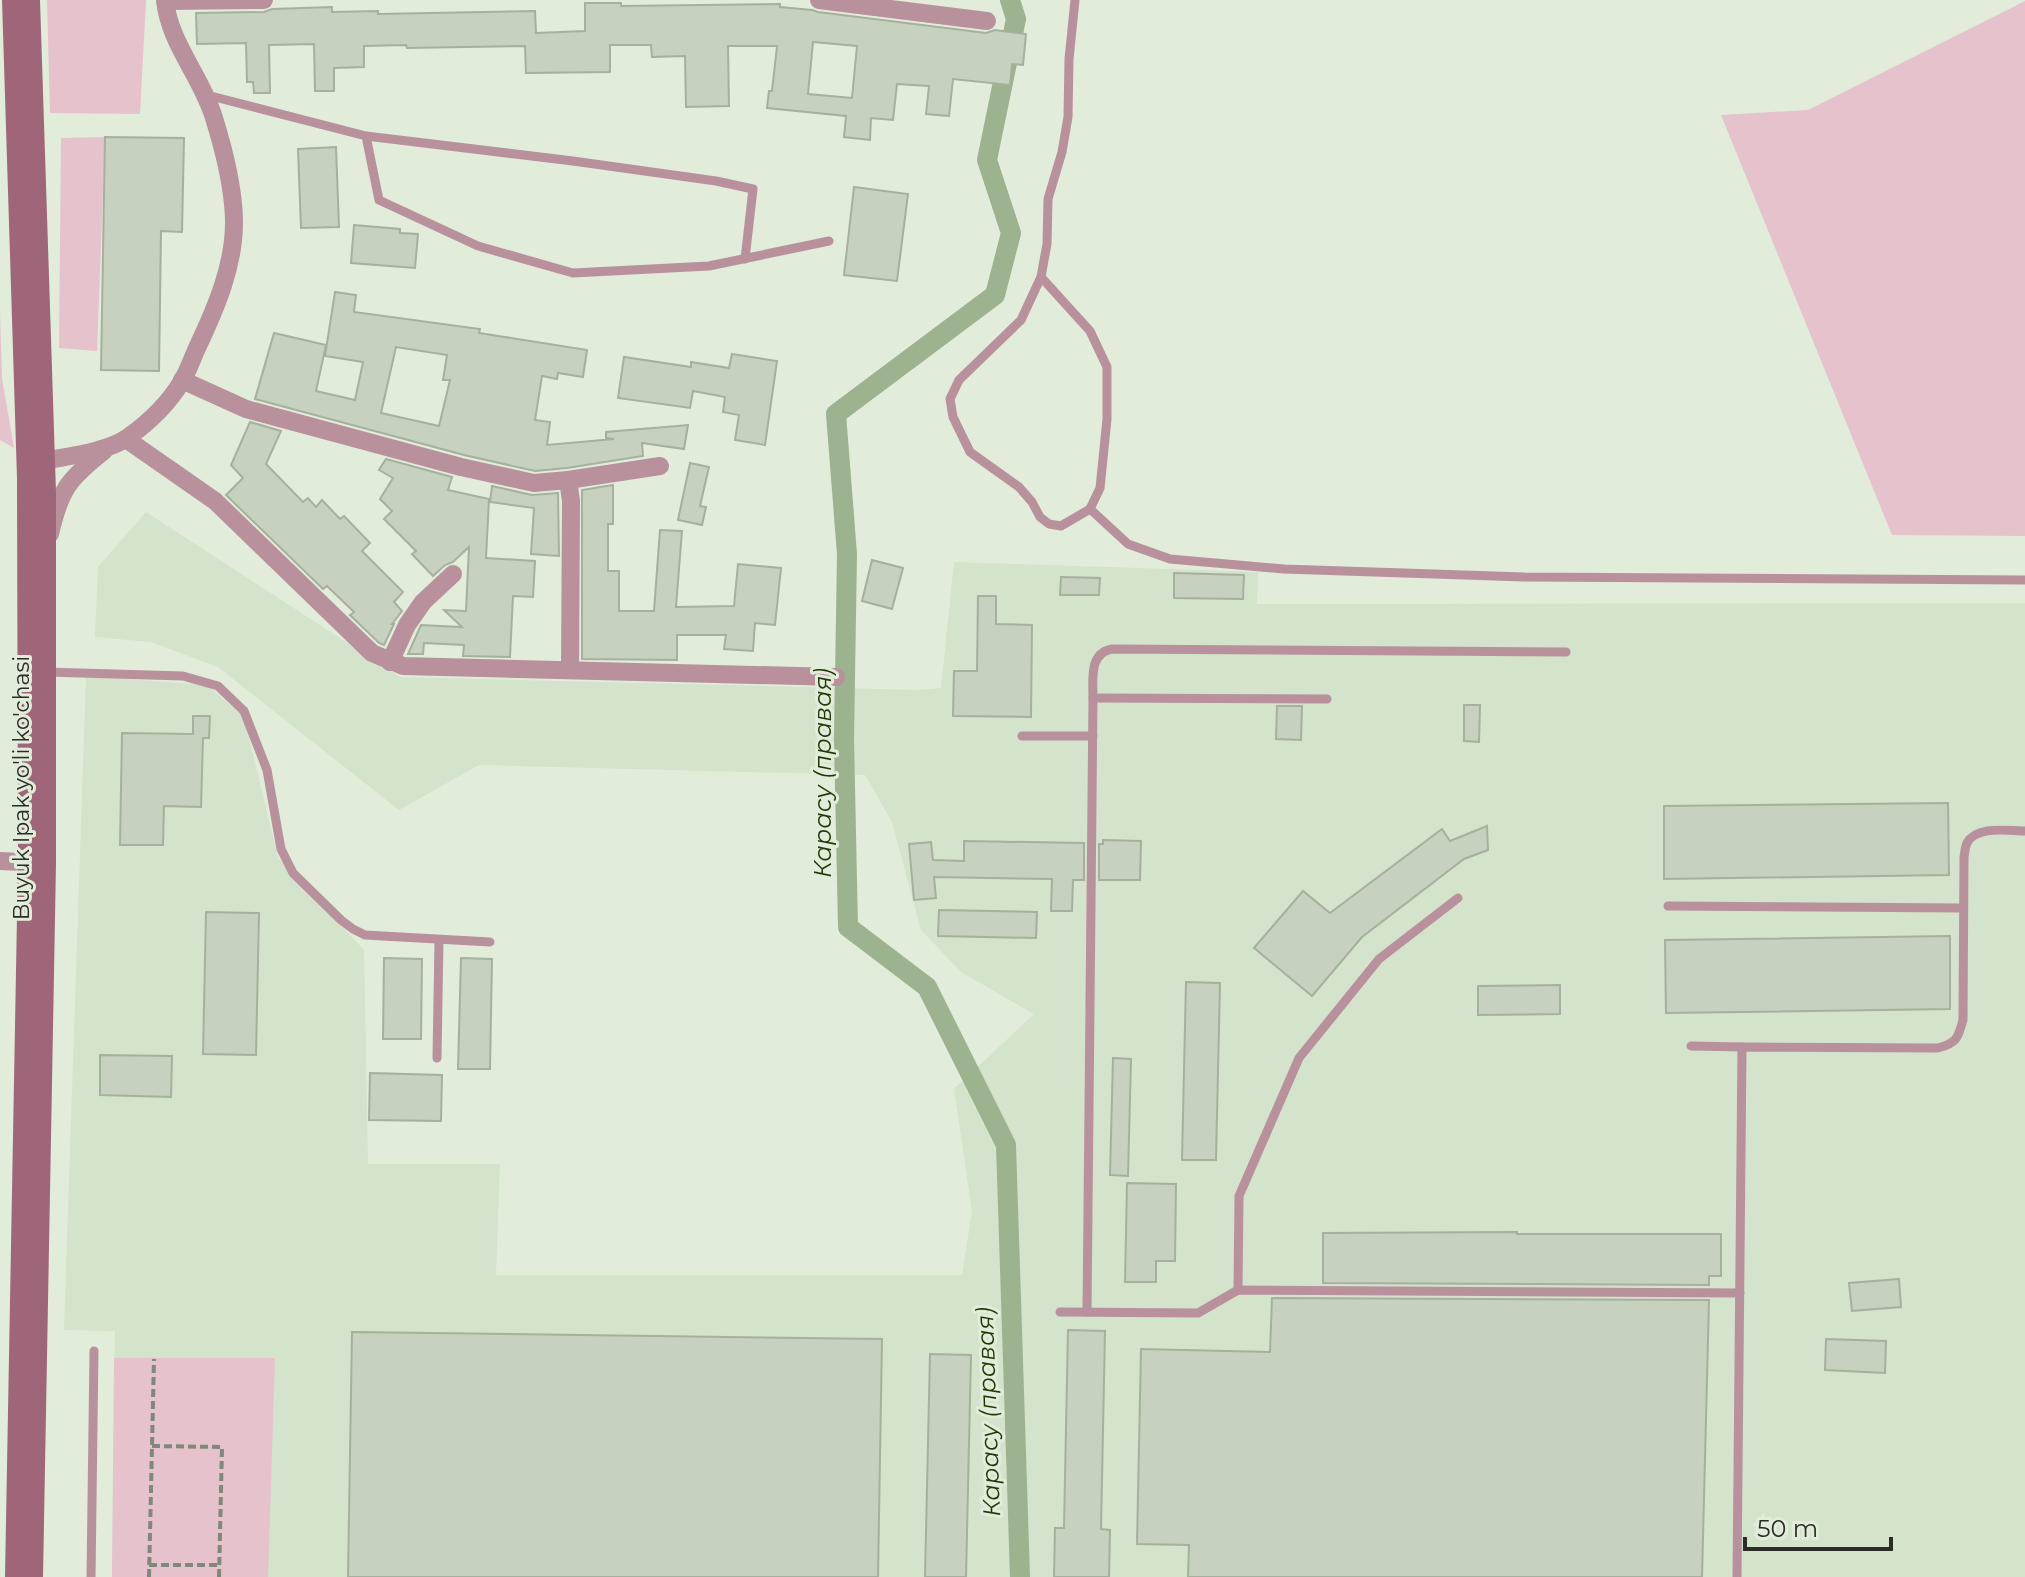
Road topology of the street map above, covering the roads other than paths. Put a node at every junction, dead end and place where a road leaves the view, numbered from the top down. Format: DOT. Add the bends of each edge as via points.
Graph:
graph roads {
  1 [pos="30,0"];
  2 [pos="264,0"];
  3 [pos="819,0"];
  4 [pos="1075,0"];
  5 [pos="165,1"];
  6 [pos="14,15"];
  7 [pos="987,21"];
  8 [pos="207,95"];
  9 [pos="366,136"];
  10 [pos="829,241"];
  11 [pos="745,259"];
  12 [pos="1041,277"];
  13 [pos="182,380"];
  14 [pos="126,439"];
  15 [pos="109,447"];
  16 [pos="36,462"];
  17 [pos="660,466"];
  18 [pos="568,480"];
  19 [pos="1090,509"];
  20 [pos="46,553"];
  21 [pos="453,574"];
  22 [pos="2025,580"];
  23 [pos="1566,652"];
  24 [pos="390,662"];
  25 [pos="570,670"];
  26 [pos="46,672"];
  27 [pos="836,677"];
  28 [pos="1093,698"];
  29 [pos="1327,699"];
  30 [pos="1022,736"];
  31 [pos="1093,736"];
  32 [pos="2025,831"];
  33 [pos="0,861"];
  34 [pos="37,862"];
  35 [pos="1458,898"];
  36 [pos="1668,906"];
  37 [pos="1963,908"];
  38 [pos="439,940"];
  39 [pos="490,942"];
  40 [pos="1691,1046"];
  41 [pos="1742,1047"];
  42 [pos="437,1058"];
  43 [pos="1238,1290"];
  44 [pos="1740,1293"];
  45 [pos="1060,1312"];
  46 [pos="1087,1312"];
  47 [pos="94,1351"];
  48 [pos="15,1577"];
  49 [pos="33,1577"];
  50 [pos="91,1577"];
  51 [pos="1737,1577"];
  1 -- 6 [label="street, Buyuk Ipak yo'li ko'chasi"];
  2 -- 5 [label="street"];
  3 -- 7 [label="street"];
  4 -- 12 [label="lane" via="1068,117 1048,199"];
  5 -- 8 [label="street" via="167,18"];
  6 -- 16 [label="street, Buyuk Ipak yo'li ko'chasi"];
  8 -- 9 [label="lane"];
  8 -- 13 [label="street" via="232,191 232,250 225,281"];
  9 -- 11 [label="lane" via="379,200 478,246 573,273 709,266"];
  9 -- 11 [label="lane" via="753,189"];
  10 -- 11 [label="lane"];
  12 -- 19 [label="lane" via="1090,331 1107,367 1100,488"];
  12 -- 19 [label="lane" via="1021,320 959,380 950,399 953,417 970,452 1019,487 1049,524 1061,526"];
  13 -- 14 [label="street" via="160,410"];
  13 -- 18 [label="street" via="246,409 461,467 534,483"];
  14 -- 15 [label="street"];
  14 -- 24 [label="street" via="215,501 372,653"];
  15 -- 16 [label="street"];
  15 -- 20 [label="street" via="67,485"];
  16 -- 20 [label="street, Buyuk Ipak yo'li ko'chasi"];
  16 -- 34 [label="street, Buyuk Ipak yo'li ko'chasi"];
  17 -- 18 [label="street"];
  18 -- 25 [label="street"];
  19 -- 22 [label="lane" via="1128,544 1170,559 1284,569 1524,577"];
  20 -- 26 [label="street, Buyuk Ipak yo'li ko'chasi"];
  21 -- 24 [label="street" via="423,602"];
  23 -- 28 [label="lane" via="1112,649 1096,658"];
  24 -- 25 [label="street"];
  25 -- 27 [label="street"];
  26 -- 34 [label="street, Buyuk Ipak yo'li ko'chasi"];
  26 -- 38 [label="lane" via="183,676 218,686 244,711 267,770 281,849 293,873 365,935"];
  28 -- 29 [label="lane"];
  28 -- 31 [label="lane"];
  30 -- 31 [label="lane"];
  31 -- 46 [label="lane"];
  32 -- 37 [label="lane" via="1976,834 1967,843"];
  33 -- 34 [label="street"];
  34 -- 48 [label="street, Buyuk Ipak yo'li ko'chasi"];
  34 -- 49 [label="street, Buyuk Ipak yo'li ko'chasi"];
  35 -- 43 [label="lane" via="1379,959 1299,1058 1239,1196"];
  36 -- 37 [label="lane"];
  37 -- 41 [label="lane" via="1963,1020 1951,1044"];
  38 -- 39 [label="lane"];
  38 -- 42 [label="lane"];
  40 -- 41 [label="lane"];
  41 -- 44 [label="lane"];
  43 -- 44 [label="lane"];
  43 -- 46 [label="lane" via="1198,1313"];
  44 -- 51 [label="lane"];
  45 -- 46 [label="lane"];
  47 -- 50 [label="lane"];
}
